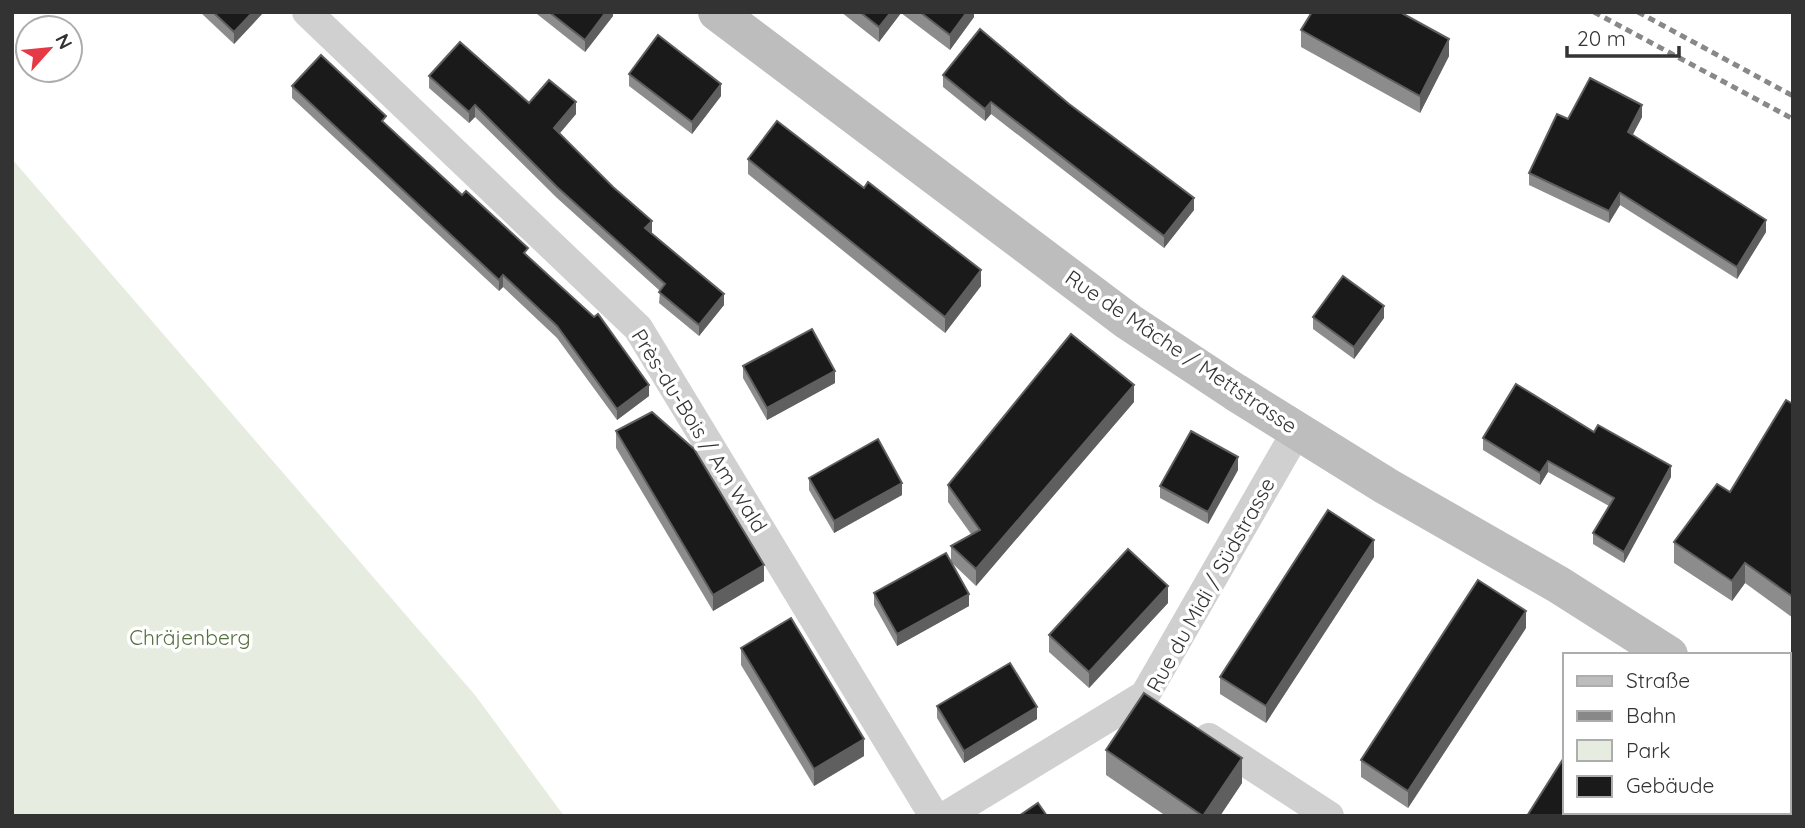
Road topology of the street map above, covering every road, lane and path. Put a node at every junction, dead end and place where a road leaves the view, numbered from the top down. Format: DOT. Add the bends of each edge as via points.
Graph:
graph roads {
  1 [pos="307,12"];
  2 [pos="717,12"];
  3 [pos="1297,431"];
  4 [pos="1666,653"];
  5 [pos="1168,710"];
  6 [pos="934,816"];
  7 [pos="946,816"];
  8 [pos="1329,816"];
  1 -- 6 [label="street, Près-du-Bois / Am Wald" via="638,328"];
  2 -- 3 [label="main road, Rue de Mâche / Mettstrasse" via="1129,321"];
  3 -- 4 [label="main road, Rue de Mâche / Mettstrasse"];
  3 -- 5 [label="street, Rue du Midi / Südstrasse"];
  5 -- 7 [label="street"];
  5 -- 8 [label="street"];
}
